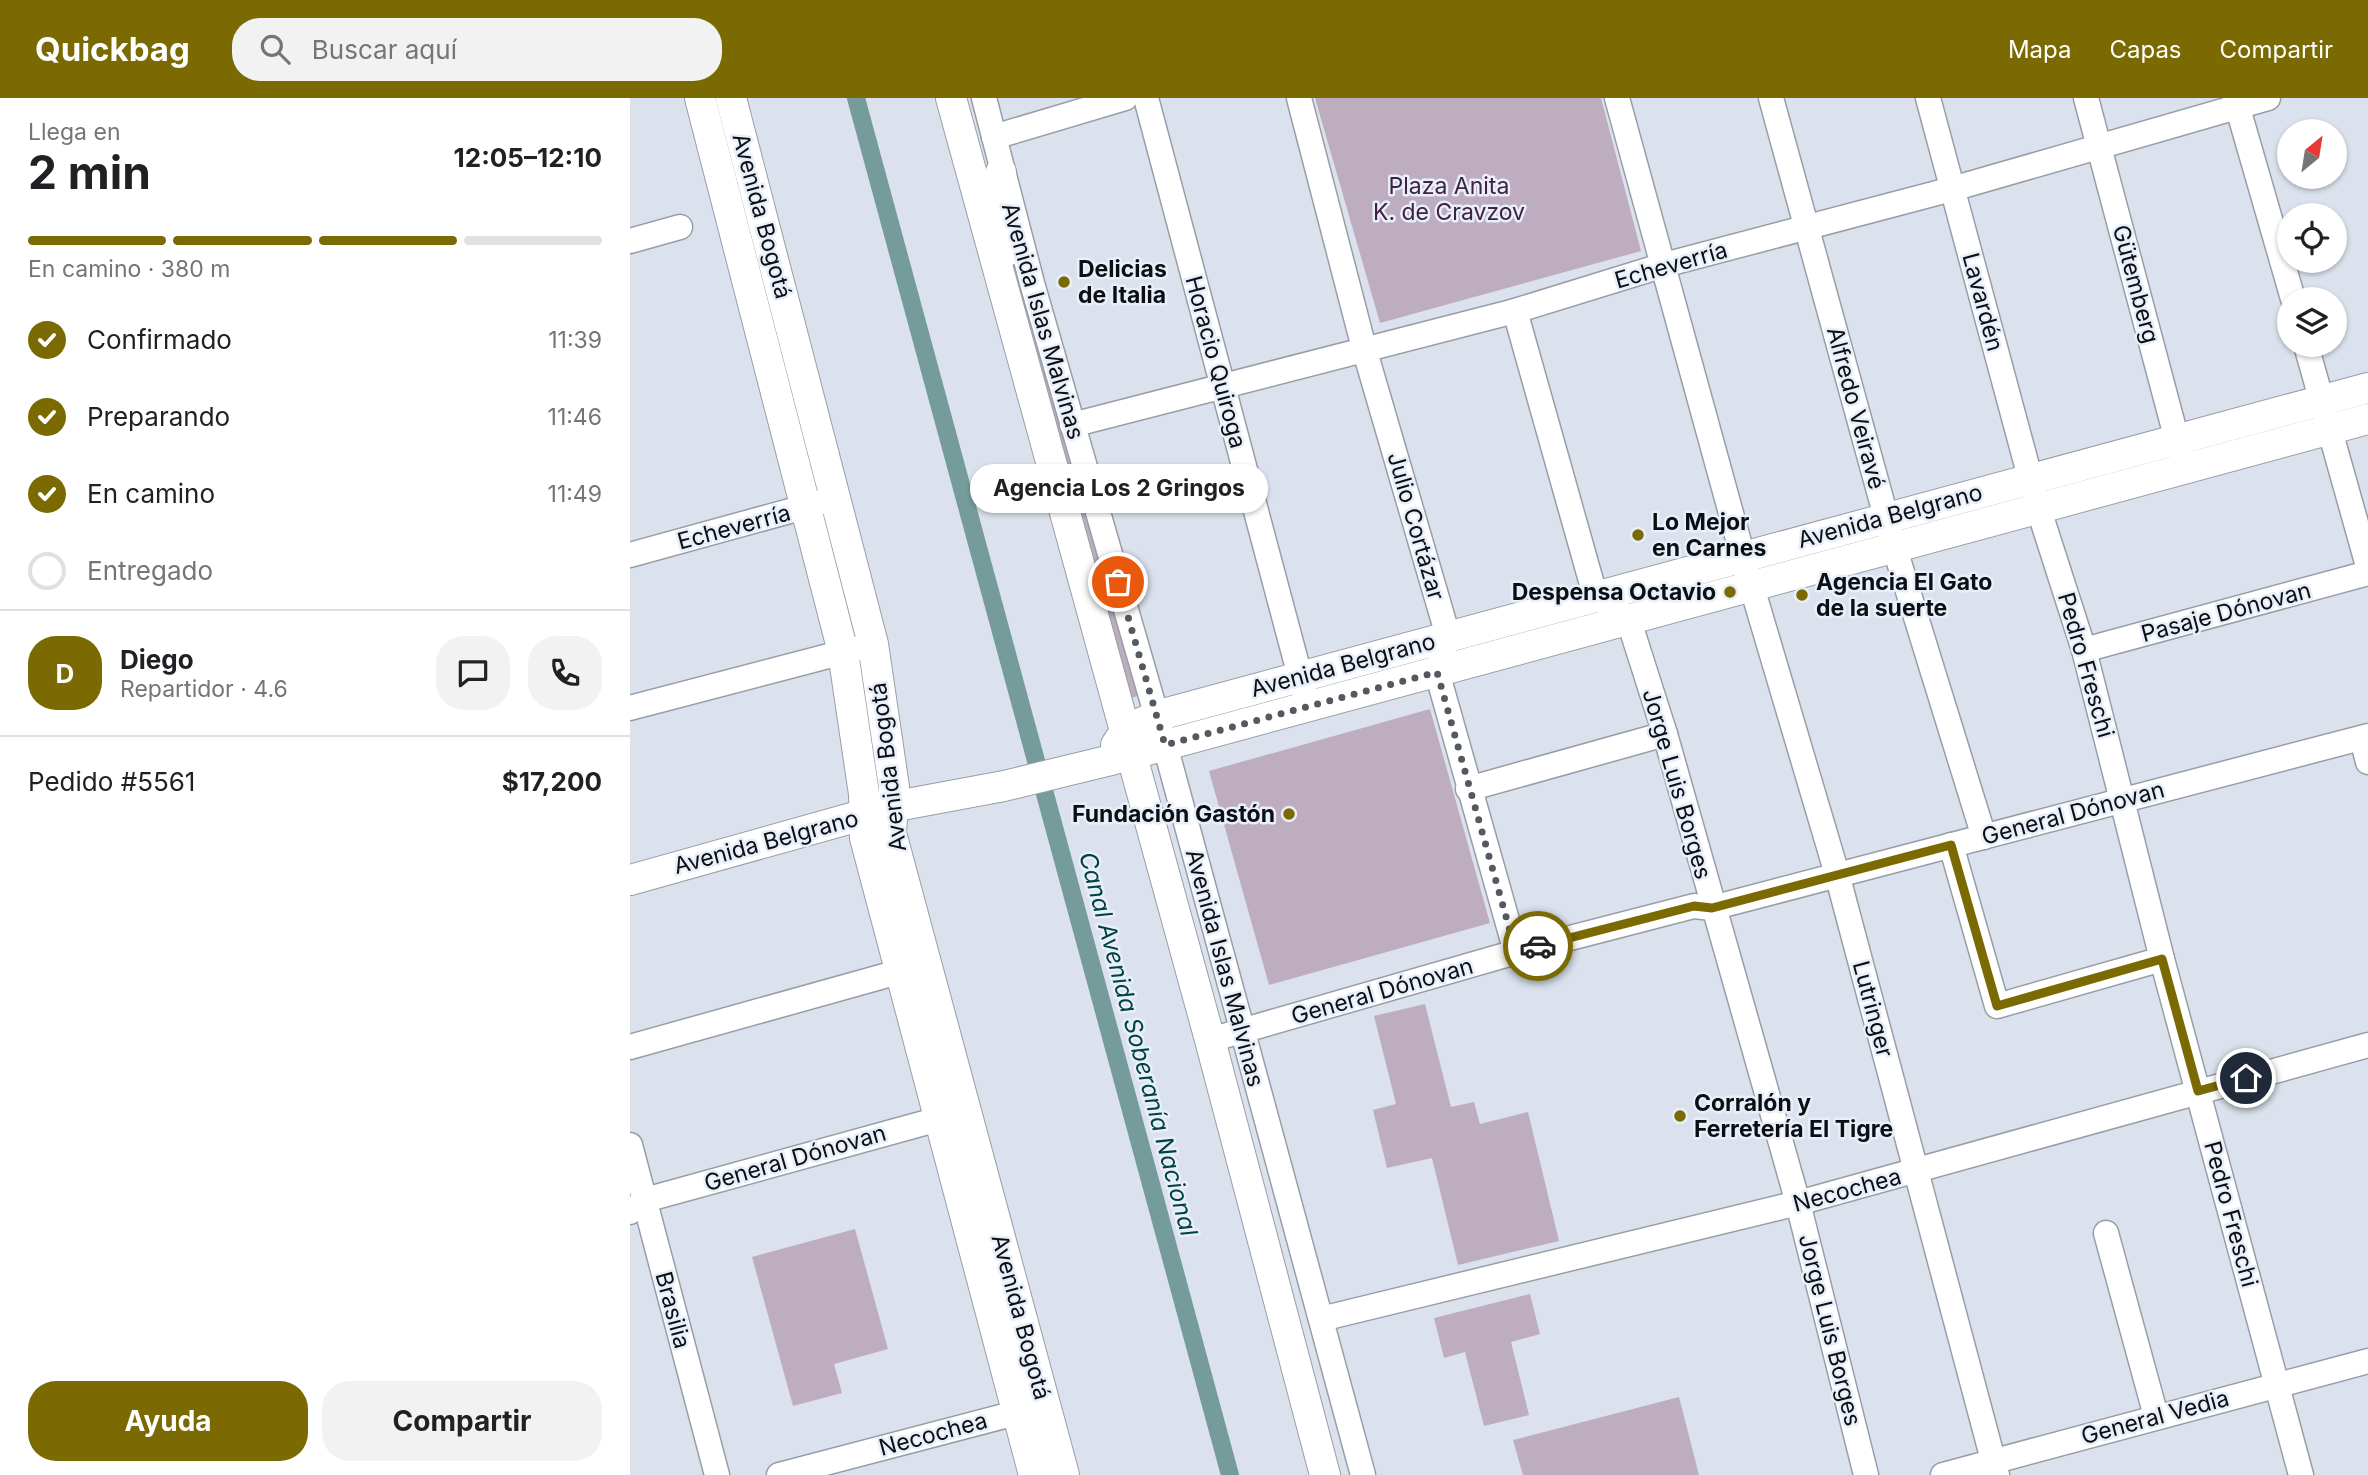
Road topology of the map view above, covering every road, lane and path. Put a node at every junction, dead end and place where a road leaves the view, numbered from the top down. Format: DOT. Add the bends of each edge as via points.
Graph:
graph roads {
  1 [pos="700,98"];
  2 [pos="731,98"];
  3 [pos="951,98"];
  4 [pos="984,98"];
  5 [pos="1125,98"];
  6 [pos="1146,98"];
  7 [pos="1299,98"];
  8 [pos="1617,98"];
  9 [pos="1772,98"];
  10 [pos="1928,98"];
  11 [pos="2086,98"];
  12 [pos="2268,98"];
  13 [pos="2237,102"];
  14 [pos="994,137"];
  15 [pos="2099,147"];
  16 [pos="1001,172"];
  17 [pos="1952,189"];
  18 [pos="680,227"];
  19 [pos="1807,227"];
  20 [pos="630,241"];
  21 [pos="1664,265"];
  22 [pos="2290,287"];
  23 [pos="1008,311"];
  24 [pos="1515,311"];
  25 [pos="1364,348"];
  26 [pos="2309,357"];
  27 [pos="1222,385"];
  28 [pos="2368,388"];
  29 [pos="2326,415"];
  30 [pos="2368,419"];
  31 [pos="1072,425"];
  32 [pos="2177,438"];
  33 [pos="2185,470"];
  34 [pos="2034,493"];
  35 [pos="837,498"];
  36 [pos="807,506"];
  37 [pos="1886,517"];
  38 [pos="1894,546"];
  39 [pos="630,555"];
  40 [pos="1743,557"];
  41 [pos="2368,565"];
  42 [pos="2368,573"];
  43 [pos="1754,586"];
  44 [pos="1595,596"];
  45 [pos="1628,618"];
  46 [pos="1448,636"];
  47 [pos="873,644"];
  48 [pos="2084,650"];
  49 [pos="843,652"];
  50 [pos="1437,672"];
  51 [pos="1300,677"];
  52 [pos="1308,706"];
  53 [pos="630,708"];
  54 [pos="1156,716"];
  55 [pos="1665,734"];
  56 [pos="2365,737"];
  57 [pos="1165,745"];
  58 [pos="1122,748"];
  59 [pos="2368,762"];
  60 [pos="1468,789"];
  61 [pos="2124,800"];
  62 [pos="878,811"];
  63 [pos="1984,837"];
  64 [pos="1951,845"];
  65 [pos="1837,874"];
  66 [pos="630,880"];
  67 [pos="1712,908"];
  68 [pos="1516,952"];
  69 [pos="2162,959"];
  70 [pos="902,971"];
  71 [pos="1243,1031"];
  72 [pos="1210,1040"];
  73 [pos="2368,1045"];
  74 [pos="630,1047"];
  75 [pos="2198,1091"];
  76 [pos="951,1116"];
  77 [pos="630,1145"];
  78 [pos="1916,1171"];
  79 [pos="1798,1203"];
  80 [pos="637,1206"];
  81 [pos="2106,1233"];
  82 [pos="1321,1319"];
  83 [pos="2368,1361"];
  84 [pos="2277,1386"];
  85 [pos="1046,1405"];
  86 [pos="1016,1411"];
  87 [pos="2156,1416"];
  88 [pos="1995,1468"];
  89 [pos="716,1475"];
  90 [pos="779,1475"];
  91 [pos="1034,1475"];
  92 [pos="1064,1475"];
  93 [pos="1325,1475"];
  94 [pos="1363,1475"];
  95 [pos="1866,1475"];
  96 [pos="1943,1475"];
  97 [pos="2301,1475"];
  1 -- 36 [label="main road, Avenida Bogotá"];
  2 -- 35 [label="main road, Avenida Bogotá"];
  3 -- 23 [label="main road, Avenida Islas Malvinas"];
  4 -- 14 [label="street, Avenida Islas Malvinas"];
  5 -- 14 [label="street"];
  6 -- 27 [label="street, Horacio Quiroga"];
  7 -- 25 [label="street, Julio Cortázar"];
  8 -- 21 [label="street"];
  9 -- 19 [label="street, Alfredo Veiravé"];
  10 -- 17 [label="street, Lavardén"];
  11 -- 15 [label="street, Gütemberg"];
  12 -- 13 [label="street, Echeverría"];
  13 -- 15 [label="street, Echeverría"];
  13 -- 22 [label="street"];
  14 -- 16 [label="street, Avenida Islas Malvinas"];
  15 -- 17 [label="street, Echeverría"];
  15 -- 32 [label="street, Gütemberg"];
  16 -- 23 [label="main road"];
  16 -- 31 [label="street, Avenida Islas Malvinas"];
  17 -- 19 [label="street, Echeverría"];
  17 -- 34 [label="street, Lavardén"];
  18 -- 20 [label="street"];
  19 -- 21 [label="street, Echeverría"];
  19 -- 37 [label="street, Alfredo Veiravé"];
  21 -- 24 [label="street, Echeverría"];
  21 -- 40 [label="street"];
  23 -- 58 [label="main road, Avenida Islas Malvinas"];
  24 -- 25 [label="street, Echeverría"];
  24 -- 44 [label="street"];
  25 -- 27 [label="street, Echeverría"];
  25 -- 46 [label="street, Julio Cortázar"];
  26 -- 29 [label="street"];
  27 -- 31 [label="street, Echeverría"];
  27 -- 51 [label="street, Horacio Quiroga"];
  28 -- 29 [label="main road, Avenida Belgrano"];
  29 -- 30 [label="main road, Avenida Belgrano"];
  29 -- 32 [label="main road, Avenida Belgrano"];
  29 -- 33 [label="main road, Avenida Belgrano"];
  29 -- 41 [label="street"];
  31 -- 54 [label="street, Avenida Islas Malvinas"];
  32 -- 33 [label="street, Gütemberg"];
  32 -- 34 [label="main road, Avenida Belgrano"];
  33 -- 34 [label="main road, Avenida Belgrano"];
  34 -- 37 [label="main road, Avenida Belgrano"];
  34 -- 38 [label="main road, Avenida Belgrano"];
  34 -- 48 [label="street, Pedro Freschi"];
  35 -- 36 [label="street, Echeverría"];
  35 -- 47 [label="main road, Avenida Bogotá"];
  36 -- 39 [label="street, Echeverría"];
  36 -- 49 [label="main road, Avenida Bogotá"];
  37 -- 38 [label="street, Alfredo Veiravé"];
  37 -- 40 [label="main road, Avenida Belgrano"];
  38 -- 43 [label="main road, Avenida Belgrano"];
  38 -- 63 [label="street, Alfredo Veiravé"];
  40 -- 43 [label="street"];
  40 -- 44 [label="main road, Avenida Belgrano"];
  42 -- 48 [label="street, Pasaje Dónovan"];
  43 -- 45 [label="main road, Avenida Belgrano"];
  43 -- 65 [label="street, Lutringer"];
  44 -- 45 [label="street"];
  44 -- 46 [label="main road, Avenida Belgrano"];
  45 -- 50 [label="main road, Avenida Belgrano"];
  45 -- 55 [label="street, Jorge Luis Borges"];
  46 -- 50 [label="street"];
  46 -- 51 [label="main road, Avenida Belgrano"];
  47 -- 49 [label="street"];
  47 -- 62 [label="main road, Avenida Bogotá" via="894,787"];
  48 -- 61 [label="street, Pedro Freschi"];
  49 -- 53 [label="street"];
  49 -- 62 [label="main road, Avenida Bogotá"];
  50 -- 52 [label="main road, Avenida Belgrano"];
  50 -- 60 [label="street"];
  51 -- 52 [label="street, Horacio Quiroga"];
  51 -- 54 [label="main road, Avenida Belgrano"];
  52 -- 57 [label="main road, Avenida Belgrano"];
  54 -- 57 [label="street, Avenida Islas Malvinas"];
  54 -- 58 [label="main road, Avenida Belgrano"];
  55 -- 60 [label="street"];
  55 -- 67 [label="street, Jorge Luis Borges"];
  56 -- 59 [label="street"];
  56 -- 61 [label="street, General Dónovan"];
  57 -- 58 [label="main road, Avenida Belgrano"];
  57 -- 71 [label="street, Avenida Islas Malvinas"];
  58 -- 62 [label="main road, Avenida Belgrano" via="1059,772"];
  58 -- 72 [label="main road, Avenida Islas Malvinas"];
  60 -- 68 [label="street"];
  61 -- 63 [label="street, General Dónovan"];
  61 -- 69 [label="street, Pedro Freschi"];
  62 -- 66 [label="main road, Avenida Belgrano"];
  62 -- 70 [label="main road, Avenida Bogotá" via="865,838"];
  62 -- 76 [label="main road, Avenida Bogotá" via="891,833"];
  63 -- 64 [label="street, General Dónovan"];
  64 -- 65 [label="street, General Dónovan"];
  64 -- 69 [label="street" via="1997,1006"];
  65 -- 67 [label="street, General Dónovan"];
  65 -- 78 [label="street, Lutringer"];
  67 -- 68 [label="street, General Dónovan" via="1694,906"];
  67 -- 79 [label="street, Jorge Luis Borges"];
  68 -- 71 [label="street, General Dónovan"];
  69 -- 75 [label="street, Pedro Freschi"];
  70 -- 74 [label="street"];
  70 -- 76 [label="main road, Avenida Bogotá"];
  71 -- 72 [label="street, General Dónovan"];
  71 -- 82 [label="street, Avenida Islas Malvinas"];
  72 -- 93 [label="main road, Avenida Islas Malvinas"];
  73 -- 75 [label="street, Necochea"];
  75 -- 78 [label="street, Necochea"];
  75 -- 84 [label="street, Pedro Freschi"];
  76 -- 80 [label="street, General Dónovan"];
  76 -- 85 [label="main road, Avenida Bogotá"];
  76 -- 86 [label="main road, Avenida Bogotá"];
  77 -- 80 [label="street, Brasilia"];
  78 -- 79 [label="street, Necochea"];
  78 -- 88 [label="street, Lutringer"];
  79 -- 82 [label="street, Necochea"];
  79 -- 95 [label="street, Jorge Luis Borges"];
  80 -- 89 [label="street, Brasilia"];
  81 -- 87 [label="street"];
  82 -- 94 [label="street, Avenida Islas Malvinas"];
  83 -- 84 [label="street, General Vedia"];
  84 -- 87 [label="street, General Vedia"];
  84 -- 97 [label="street, Pedro Freschi"];
  85 -- 86 [label="street, Necochea"];
  85 -- 92 [label="main road, Avenida Bogotá"];
  86 -- 90 [label="street, Necochea"];
  86 -- 91 [label="main road, Avenida Bogotá"];
  87 -- 88 [label="street, General Vedia"];
  88 -- 96 [label="street, General Vedia"];
}
